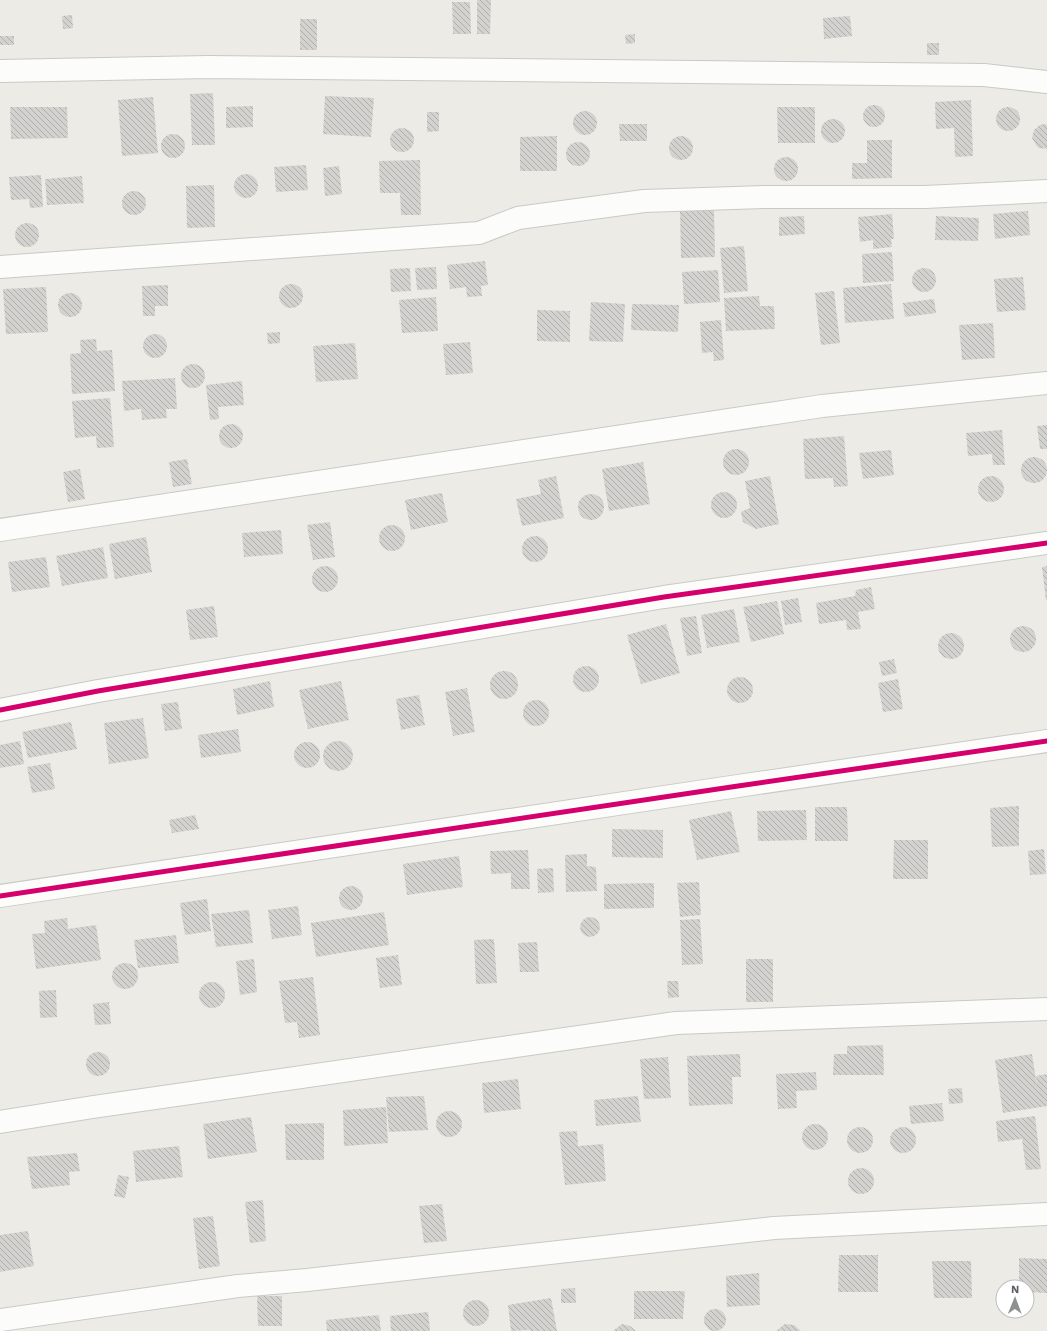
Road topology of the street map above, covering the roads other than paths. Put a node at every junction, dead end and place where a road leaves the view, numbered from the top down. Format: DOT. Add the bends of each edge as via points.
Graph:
graph roads {
  1 [pos="0,71"];
  2 [pos="1047,82"];
  3 [pos="1047,191"];
  4 [pos="0,267"];
  5 [pos="1047,383"];
  6 [pos="0,530"];
  7 [pos="1047,543"];
  8 [pos="0,710"];
  9 [pos="1047,741"];
  10 [pos="0,896"];
  11 [pos="1047,1009"];
  12 [pos="0,1122"];
  13 [pos="1047,1214"];
  14 [pos="0,1320"];
  1 -- 2 [label="street" via="208,67 984,75"];
  3 -- 4 [label="street" via="925,197 644,201 518,218 479,232"];
  5 -- 6 [label="street" via="822,406"];
  7 -- 8 [label="street" via="664,597"];
  9 -- 10 [label="street"];
  11 -- 12 [label="street" via="676,1023 108,1104"];
  13 -- 14 [label="street" via="774,1228 238,1286"];
}
